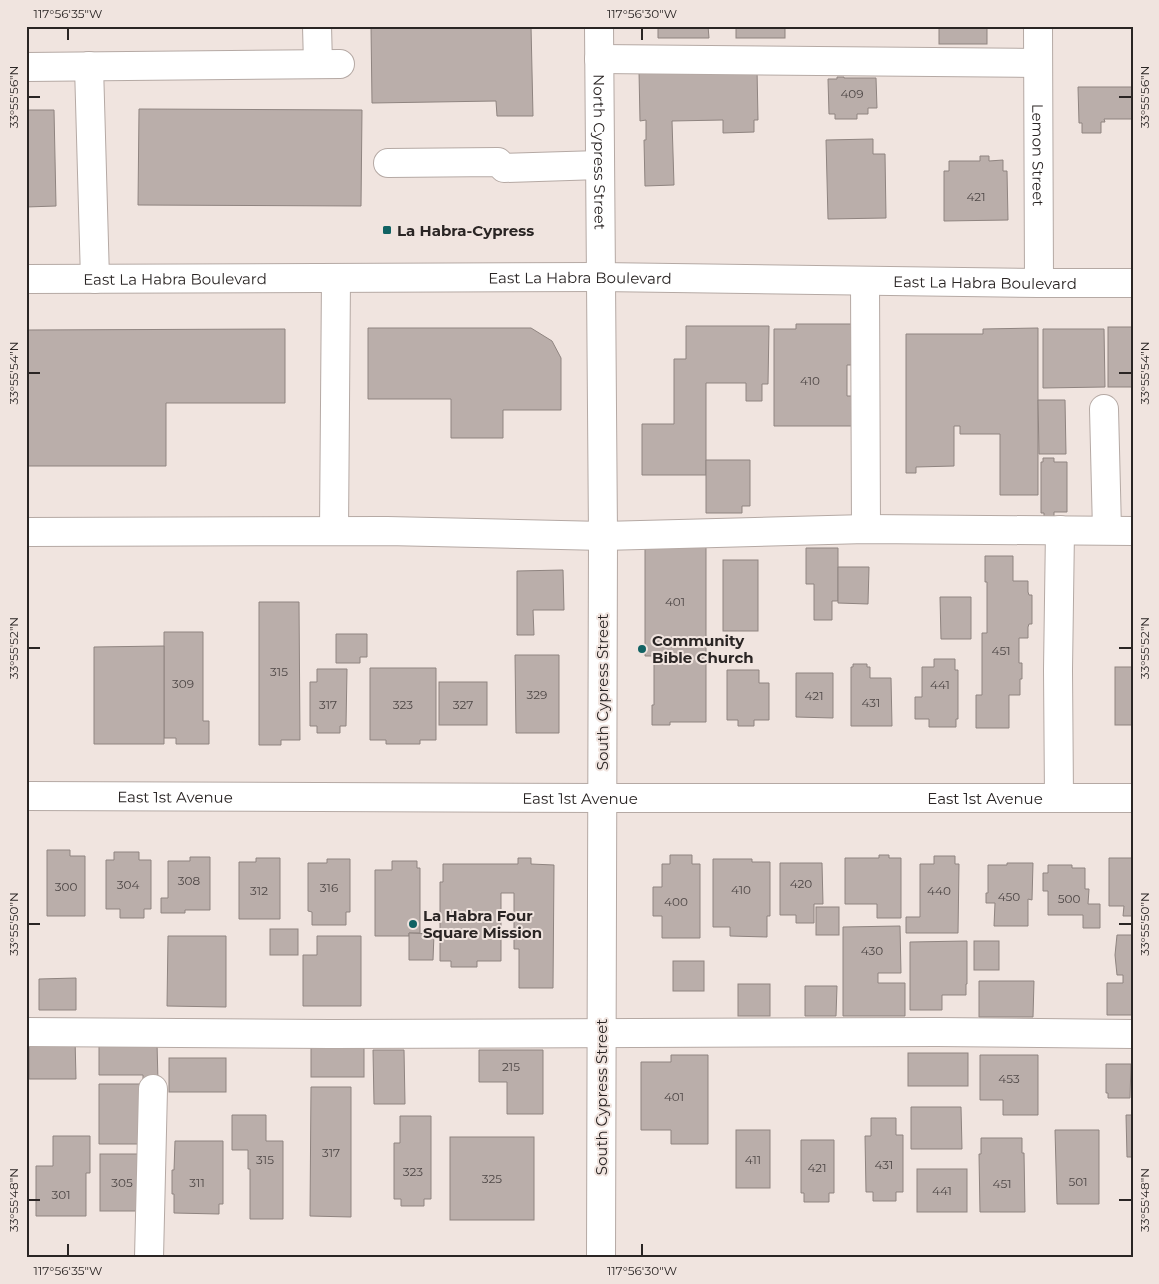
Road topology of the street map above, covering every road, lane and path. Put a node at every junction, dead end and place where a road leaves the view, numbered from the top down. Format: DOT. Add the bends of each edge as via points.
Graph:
graph roads {
  1 [pos="317,26"];
  2 [pos="599,26"];
  3 [pos="1038,26"];
  4 [pos="599,59"];
  5 [pos="1038,63"];
  6 [pos="26,66"];
  7 [pos="89,66"];
  8 [pos="600,157"];
  9 [pos="388,163"];
  10 [pos="600,277"];
  11 [pos="336,278"];
  12 [pos="95,279"];
  13 [pos="26,280"];
  14 [pos="865,281"];
  15 [pos="1039,283"];
  16 [pos="1133,283"];
  17 [pos="1104,409"];
  18 [pos="866,529"];
  19 [pos="1060,530"];
  20 [pos="1120,530"];
  21 [pos="334,531"];
  22 [pos="26,532"];
  23 [pos="603,536"];
  24 [pos="26,796"];
  25 [pos="601,798"];
  26 [pos="1059,798"];
  27 [pos="1133,798"];
  28 [pos="26,1032"];
  29 [pos="601,1034"];
  30 [pos="1133,1034"];
  31 [pos="153,1090"];
  32 [pos="149,1258"];
  33 [pos="601,1258"];
  1 -- 7 [label="street" via="329,64"];
  2 -- 4 [label="street, North Cypress Street"];
  3 -- 5 [label="street, Lemon Street"];
  4 -- 5 [label="street"];
  4 -- 8 [label="street, North Cypress Street"];
  5 -- 15 [label="street, Lemon Street"];
  6 -- 7 [label="street"];
  7 -- 12 [label="street"];
  8 -- 9 [label="street" via="504,168 498,162"];
  8 -- 10 [label="street, North Cypress Street"];
  10 -- 11 [label="street, East La Habra Boulevard"];
  10 -- 14 [label="street, East La Habra Boulevard"];
  10 -- 23 [label="street, South Cypress Street"];
  11 -- 12 [label="street, East La Habra Boulevard"];
  11 -- 21 [label="street"];
  12 -- 13 [label="street, East La Habra Boulevard"];
  14 -- 15 [label="street, East La Habra Boulevard"];
  14 -- 18 [label="street"];
  15 -- 16 [label="street, East La Habra Boulevard"];
  17 -- 20 [label="street"];
  18 -- 19 [label="street"];
  18 -- 23 [label="street"];
  19 -- 20 [label="street"];
  19 -- 26 [label="street"];
  21 -- 22 [label="street"];
  21 -- 23 [label="street"];
  23 -- 25 [label="street, South Cypress Street"];
  24 -- 25 [label="street, East 1st Avenue"];
  25 -- 26 [label="street, East 1st Avenue"];
  25 -- 29 [label="street, South Cypress Street"];
  26 -- 27 [label="street, East 1st Avenue"];
  28 -- 29 [label="street"];
  29 -- 30 [label="street"];
  29 -- 33 [label="street, South Cypress Street"];
  31 -- 32 [label="street"];
}
